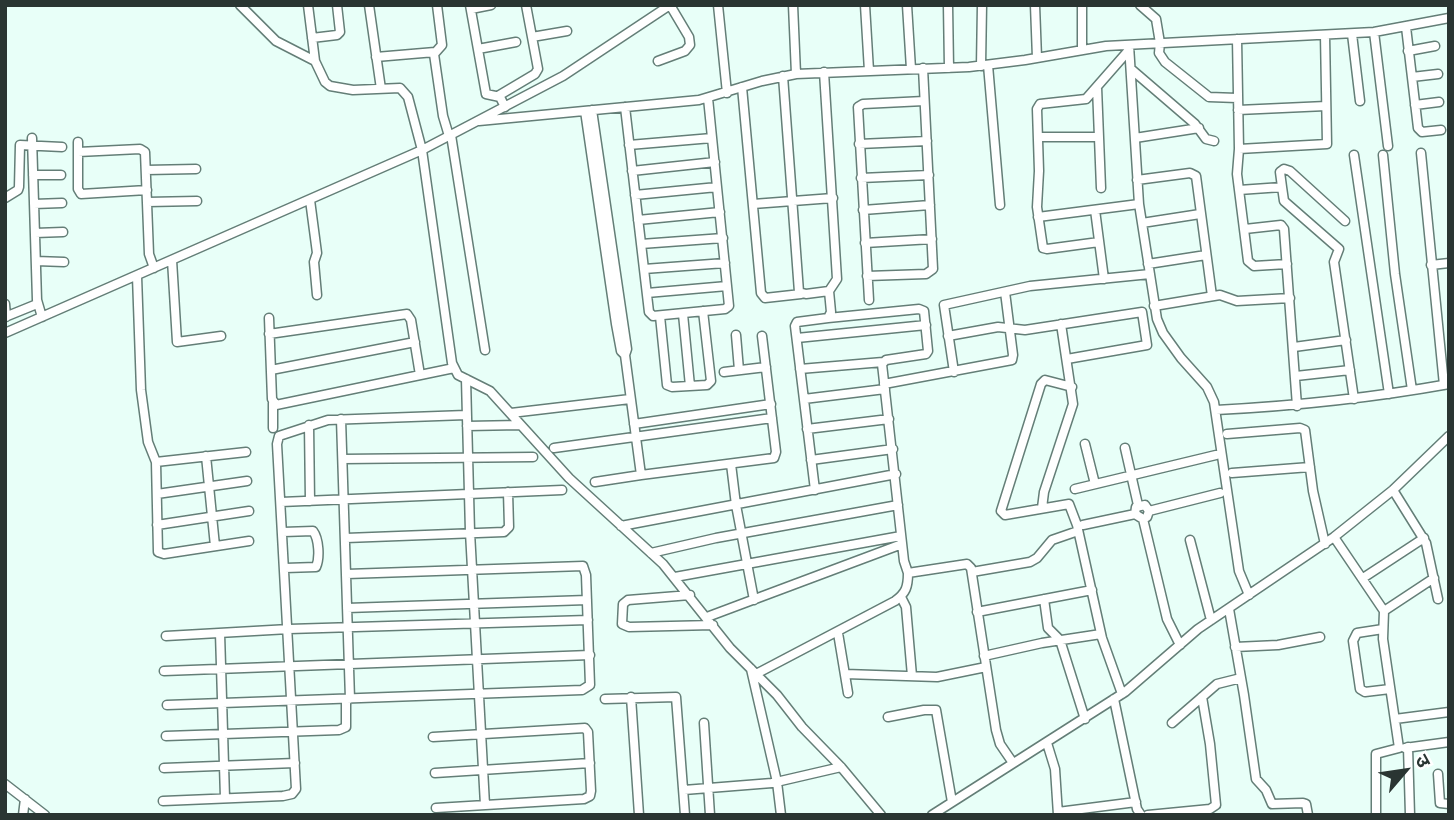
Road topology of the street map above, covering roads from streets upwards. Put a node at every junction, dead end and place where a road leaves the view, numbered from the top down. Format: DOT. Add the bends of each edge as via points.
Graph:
graph roads {
  1 [pos="240,5"];
  2 [pos="307,5"];
  3 [pos="337,5"];
  4 [pos="369,5"];
  5 [pos="437,5"];
  6 [pos="491,5"];
  7 [pos="527,5"];
  8 [pos="670,5"];
  9 [pos="718,5"];
  10 [pos="793,5"];
  11 [pos="865,5"];
  12 [pos="907,5"];
  13 [pos="948,5"];
  14 [pos="982,5"];
  15 [pos="1035,5"];
  16 [pos="1082,5"];
  17 [pos="1140,5"];
  18 [pos="470,7"];
  19 [pos="1449,18"];
  20 [pos="1406,27"];
  21 [pos="567,31"];
  22 [pos="1374,32"];
  23 [pos="1352,34"];
  24 [pos="1325,35"];
  25 [pos="533,37"];
  26 [pos="312,38"];
  27 [pos="1237,39"];
  28 [pos="516,42"];
  29 [pos="1160,43"];
  30 [pos="1435,46"];
  31 [pos="1129,47"];
  32 [pos="478,49"];
  33 [pos="1082,50"];
  34 [pos="1408,51"];
  35 [pos="435,52"];
  36 [pos="376,57"];
  37 [pos="1037,58"];
  38 [pos="315,61"];
  39 [pos="658,61"];
  40 [pos="984,65"];
  41 [pos="923,68"];
  42 [pos="949,68"];
  43 [pos="911,69"];
  44 [pos="1130,69"];
  45 [pos="869,71"];
  46 [pos="824,72"];
  47 [pos="796,74"];
  48 [pos="1438,74"];
  49 [pos="783,76"];
  50 [pos="1412,77"];
  51 [pos="743,87"];
  52 [pos="1097,87"];
  53 [pos="380,89"];
  54 [pos="727,93"];
  55 [pos="709,98"];
  56 [pos="1237,98"];
  57 [pos="924,101"];
  58 [pos="1360,101"];
  59 [pos="504,102"];
  60 [pos="1439,102"];
  61 [pos="1415,105"];
  62 [pos="1326,106"];
  63 [pos="625,107"];
  64 [pos="1238,110"];
  65 [pos="588,111"];
  66 [pos="515,117"];
  67 [pos="479,121"];
  68 [pos="1199,128"];
  69 [pos="1441,130"];
  70 [pos="448,132"];
  71 [pos="1038,137"];
  72 [pos="1099,137"];
  73 [pos="712,138"];
  74 [pos="1135,138"];
  75 [pos="927,141"];
  76 [pos="1214,141"];
  77 [pos="78,142"];
  78 [pos="33,143"];
  79 [pos="420,144"];
  80 [pos="859,144"];
  81 [pos="629,145"];
  82 [pos="1388,146"];
  83 [pos="62,147"];
  84 [pos="1239,149"];
  85 [pos="78,152"];
  86 [pos="1421,153"];
  87 [pos="1354,155"];
  88 [pos="1383,155"];
  89 [pos="715,162"];
  90 [pos="196,169"];
  91 [pos="146,170"];
  92 [pos="632,171"];
  93 [pos="33,175"];
  94 [pos="61,175"];
  95 [pos="929,175"];
  96 [pos="862,178"];
  97 [pos="1137,180"];
  98 [pos="717,187"];
  99 [pos="1282,187"];
  100 [pos="1101,188"];
  101 [pos="147,190"];
  102 [pos="1239,190"];
  103 [pos="635,195"];
  104 [pos="5,198"];
  105 [pos="832,198"];
  106 [pos="310,200"];
  107 [pos="197,201"];
  108 [pos="792,201"];
  109 [pos="148,202"];
  110 [pos="62,203"];
  111 [pos="34,204"];
  112 [pos="753,204"];
  113 [pos="1139,204"];
  114 [pos="930,205"];
  115 [pos="1000,205"];
  116 [pos="863,210"];
  117 [pos="1095,210"];
  118 [pos="720,212"];
  119 [pos="1200,214"];
  120 [pos="1038,218"];
  121 [pos="638,220"];
  122 [pos="1345,220"];
  123 [pos="1142,223"];
  124 [pos="1245,229"];
  125 [pos="63,232"];
  126 [pos="35,233"];
  127 [pos="723,238"];
  128 [pos="932,239"];
  129 [pos="1099,242"];
  130 [pos="865,243"];
  131 [pos="641,244"];
  132 [pos="1206,254"];
  133 [pos="172,260"];
  134 [pos="36,261"];
  135 [pos="64,262"];
  136 [pos="152,263"];
  137 [pos="725,263"];
  138 [pos="1449,263"];
  139 [pos="1287,264"];
  140 [pos="1431,265"];
  141 [pos="644,269"];
  142 [pos="1149,269"];
  143 [pos="136,276"];
  144 [pos="867,276"];
  145 [pos="1104,279"];
  146 [pos="727,286"];
  147 [pos="829,291"];
  148 [pos="1005,292"];
  149 [pos="647,293"];
  150 [pos="801,294"];
  151 [pos="317,295"];
  152 [pos="1212,296"];
  153 [pos="1290,298"];
  154 [pos="869,300"];
  155 [pos="5,304"];
  156 [pos="1154,306"];
  157 [pos="39,310"];
  158 [pos="703,311"];
  159 [pos="683,314"];
  160 [pos="660,316"];
  161 [pos="6,317"];
  162 [pos="269,318"];
  163 [pos="828,318"];
  164 [pos="1158,321"];
  165 [pos="1144,323"];
  166 [pos="1061,324"];
  167 [pos="926,325"];
  168 [pos="1010,327"];
  169 [pos="5,333"];
  170 [pos="269,334"];
  171 [pos="736,335"];
  172 [pos="221,336"];
  173 [pos="762,336"];
  174 [pos="948,336"];
  175 [pos="797,338"];
  176 [pos="1346,340"];
  177 [pos="415,342"];
  178 [pos="1294,347"];
  179 [pos="485,351"];
  180 [pos="1067,359"];
  181 [pos="883,362"];
  182 [pos="766,367"];
  183 [pos="454,368"];
  184 [pos="800,369"];
  185 [pos="271,370"];
  186 [pos="739,370"];
  187 [pos="1350,370"];
  188 [pos="724,372"];
  189 [pos="954,372"];
  190 [pos="420,375"];
  191 [pos="1296,376"];
  192 [pos="466,379"];
  193 [pos="1446,385"];
  194 [pos="690,386"];
  195 [pos="885,387"];
  196 [pos="1072,387"];
  197 [pos="1412,390"];
  198 [pos="1390,394"];
  199 [pos="630,399"];
  200 [pos="804,399"];
  201 [pos="1354,399"];
  202 [pos="273,403"];
  203 [pos="771,404"];
  204 [pos="1297,406"];
  205 [pos="1216,410"];
  206 [pos="511,413"];
  207 [pos="467,415"];
  208 [pos="772,418"];
  209 [pos="341,419"];
  210 [pos="889,419"];
  211 [pos="634,424"];
  212 [pos="309,425"];
  213 [pos="520,425"];
  214 [pos="467,426"];
  215 [pos="274,428"];
  216 [pos="807,429"];
  217 [pos="1227,435"];
  218 [pos="1449,436"];
  219 [pos="635,437"];
  220 [pos="1084,444"];
  221 [pos="554,448"];
  222 [pos="893,449"];
  223 [pos="1125,449"];
  224 [pos="246,452"];
  225 [pos="1216,455"];
  226 [pos="206,456"];
  227 [pos="467,457"];
  228 [pos="533,457"];
  229 [pos="343,459"];
  230 [pos="811,460"];
  231 [pos="156,462"];
  232 [pos="731,464"];
  233 [pos="1311,467"];
  234 [pos="896,474"];
  235 [pos="1233,474"];
  236 [pos="641,475"];
  237 [pos="1131,476"];
  238 [pos="247,481"];
  239 [pos="595,482"];
  240 [pos="1095,484"];
  241 [pos="209,486"];
  242 [pos="1074,489"];
  243 [pos="562,490"];
  244 [pos="815,490"];
  245 [pos="1393,490"];
  246 [pos="508,492"];
  247 [pos="468,493"];
  248 [pos="1220,493"];
  249 [pos="157,494"];
  250 [pos="344,498"];
  251 [pos="310,501"];
  252 [pos="281,502"];
  253 [pos="736,505"];
  254 [pos="898,505"];
  255 [pos="1042,508"];
  256 [pos="249,512"];
  257 [pos="1138,513"];
  258 [pos="212,517"];
  259 [pos="158,525"];
  260 [pos="621,526"];
  261 [pos="1081,528"];
  262 [pos="283,532"];
  263 [pos="470,532"];
  264 [pos="742,534"];
  265 [pos="1335,537"];
  266 [pos="346,538"];
  267 [pos="1424,538"];
  268 [pos="901,540"];
  269 [pos="1190,540"];
  270 [pos="249,541"];
  271 [pos="1325,544"];
  272 [pos="215,546"];
  273 [pos="651,553"];
  274 [pos="748,564"];
  275 [pos="285,568"];
  276 [pos="472,569"];
  277 [pos="972,572"];
  278 [pos="908,573"];
  279 [pos="347,574"];
  280 [pos="675,577"];
  281 [pos="1363,578"];
  282 [pos="1434,578"];
  283 [pos="1092,590"];
  284 [pos="1250,594"];
  285 [pos="690,596"];
  286 [pos="901,597"];
  287 [pos="1044,599"];
  288 [pos="587,600"];
  289 [pos="754,600"];
  290 [pos="1438,600"];
  291 [pos="474,604"];
  292 [pos="347,608"];
  293 [pos="1228,609"];
  294 [pos="1384,611"];
  295 [pos="977,612"];
  296 [pos="707,617"];
  297 [pos="588,620"];
  298 [pos="1212,620"];
  299 [pos="475,624"];
  300 [pos="713,625"];
  301 [pos="348,628"];
  302 [pos="289,629"];
  303 [pos="1383,629"];
  304 [pos="220,633"];
  305 [pos="838,633"];
  306 [pos="1101,634"];
  307 [pos="166,636"];
  308 [pos="1320,637"];
  309 [pos="1060,640"];
  310 [pos="1180,645"];
  311 [pos="1236,647"];
  312 [pos="590,655"];
  313 [pos="984,656"];
  314 [pos="477,659"];
  315 [pos="349,664"];
  316 [pos="290,666"];
  317 [pos="986,667"];
  318 [pos="221,669"];
  319 [pos="164,671"];
  320 [pos="754,672"];
  321 [pos="845,674"];
  322 [pos="912,676"];
  323 [pos="1241,678"];
  324 [pos="1390,690"];
  325 [pos="848,693"];
  326 [pos="478,694"];
  327 [pos="631,697"];
  328 [pos="1118,697"];
  329 [pos="1202,697"];
  330 [pos="348,699"];
  331 [pos="605,699"];
  332 [pos="291,701"];
  333 [pos="222,703"];
  334 [pos="167,705"];
  335 [pos="1449,712"];
  336 [pos="888,717"];
  337 [pos="1084,719"];
  338 [pos="1395,719"];
  339 [pos="704,723"];
  340 [pos="1172,723"];
  341 [pos="293,731"];
  342 [pos="223,733"];
  343 [pos="481,734"];
  344 [pos="166,736"];
  345 [pos="433,737"];
  346 [pos="1449,742"];
  347 [pos="1047,743"];
  348 [pos="1403,748"];
  349 [pos="295,763"];
  350 [pos="590,763"];
  351 [pos="1013,763"];
  352 [pos="224,766"];
  353 [pos="163,768"];
  354 [pos="841,768"];
  355 [pos="483,771"];
  356 [pos="435,774"];
  357 [pos="1438,774"];
  358 [pos="777,782"];
  359 [pos="5,784"];
  360 [pos="708,788"];
  361 [pos="684,790"];
  362 [pos="225,798"];
  363 [pos="25,799"];
  364 [pos="163,801"];
  365 [pos="952,802"];
  366 [pos="1136,802"];
  367 [pos="1449,804"];
  368 [pos="485,805"];
  369 [pos="436,808"];
  370 [pos="1095,811"];
  371 [pos="1058,813"];
  372 [pos="1192,813"];
  373 [pos="23,815"];
  374 [pos="45,815"];
  375 [pos="639,815"];
  376 [pos="685,815"];
  377 [pos="710,815"];
  378 [pos="781,815"];
  379 [pos="881,815"];
  380 [pos="932,815"];
  381 [pos="1141,815"];
  382 [pos="1149,815"];
  383 [pos="1308,815"];
  384 [pos="1376,815"];
  385 [pos="1410,815"];
  1 -- 38 [label="street" via="276,41"];
  2 -- 26 [label="street"];
  3 -- 26 [label="street" via="340,32"];
  4 -- 36 [label="street"];
  5 -- 35 [label="street" via="442,45"];
  6 -- 18 [label="street"];
  7 -- 25 [label="street"];
  8 -- 39 [label="street" via="690,46"];
  8 -- 59 [label="street" via="581,65"];
  9 -- 54 [label="street"];
  10 -- 47 [label="street"];
  11 -- 45 [label="street"];
  12 -- 43 [label="street"];
  13 -- 42 [label="street"];
  14 -- 40 [label="street"];
  15 -- 37 [label="street"];
  16 -- 33 [label="street"];
  17 -- 29 [label="street" via="1156,19"];
  18 -- 32 [label="street"];
  19 -- 20 [label="street"];
  20 -- 22 [label="street"];
  20 -- 34 [label="street"];
  21 -- 25 [label="street"];
  22 -- 23 [label="street"];
  22 -- 82 [label="street"];
  23 -- 24 [label="street"];
  23 -- 58 [label="street"];
  24 -- 27 [label="street"];
  24 -- 62 [label="street"];
  25 -- 59 [label="street" via="537,72"];
  26 -- 38 [label="street"];
  27 -- 29 [label="street"];
  27 -- 56 [label="street"];
  28 -- 32 [label="street"];
  29 -- 31 [label="street"];
  29 -- 56 [label="street" via="1162,59 1206,95"];
  30 -- 34 [label="street"];
  31 -- 33 [label="street"];
  31 -- 44 [label="street"];
  31 -- 52 [label="street"];
  32 -- 59 [label="street" via="486,94"];
  33 -- 37 [label="street"];
  34 -- 50 [label="street"];
  35 -- 36 [label="street"];
  35 -- 70 [label="street"];
  36 -- 53 [label="street"];
  37 -- 40 [label="street"];
  38 -- 53 [label="street" via="330,86"];
  40 -- 42 [label="street"];
  40 -- 115 [label="street"];
  41 -- 42 [label="street"];
  41 -- 43 [label="street"];
  41 -- 57 [label="street"];
  43 -- 45 [label="street"];
  44 -- 68 [label="street"];
  44 -- 74 [label="street"];
  45 -- 46 [label="street"];
  46 -- 47 [label="street"];
  46 -- 105 [label="street"];
  47 -- 49 [label="street"];
  48 -- 50 [label="street"];
  49 -- 51 [label="street"];
  49 -- 108 [label="street"];
  50 -- 61 [label="street"];
  51 -- 54 [label="street"];
  51 -- 112 [label="street"];
  52 -- 71 [label="street" via="1082,100 1040,104"];
  52 -- 72 [label="street"];
  53 -- 79 [label="street" via="405,91"];
  54 -- 55 [label="street"];
  55 -- 63 [label="street"];
  55 -- 73 [label="street"];
  56 -- 64 [label="street"];
  57 -- 75 [label="street"];
  57 -- 80 [label="street" via="858,107"];
  59 -- 66 [label="street"];
  59 -- 67 [label="street"];
  60 -- 61 [label="street"];
  61 -- 69 [label="street" via="1419,131"];
  62 -- 64 [label="street"];
  62 -- 84 [label="street" via="1325,145"];
  63 -- 65 [label="street"];
  63 -- 81 [label="street"];
  64 -- 84 [label="street"];
  65 -- 66 [label="street"];
  65 -- 199 [label="street"];
  66 -- 67 [label="street"];
  67 -- 70 [label="street"];
  68 -- 74 [label="street"];
  68 -- 76 [label="street" via="1206,139"];
  70 -- 79 [label="street"];
  70 -- 179 [label="street"];
  71 -- 72 [label="street"];
  71 -- 120 [label="street"];
  72 -- 100 [label="street"];
  73 -- 81 [label="street"];
  73 -- 89 [label="street"];
  74 -- 97 [label="street"];
  75 -- 80 [label="street"];
  75 -- 95 [label="street"];
  77 -- 85 [label="street"];
  78 -- 83 [label="street"];
  78 -- 93 [label="street"];
  78 -- 104 [label="street" via="18,147 19,187"];
  79 -- 106 [label="street"];
  79 -- 183 [label="street"];
  80 -- 96 [label="street"];
  81 -- 92 [label="street"];
  84 -- 102 [label="street"];
  85 -- 91 [label="street" via="141,149"];
  85 -- 101 [label="street" via="81,194"];
  86 -- 140 [label="street"];
  87 -- 198 [label="street"];
  88 -- 197 [label="street"];
  89 -- 92 [label="street"];
  89 -- 98 [label="street"];
  90 -- 91 [label="street"];
  91 -- 101 [label="street"];
  92 -- 103 [label="street"];
  93 -- 94 [label="street"];
  93 -- 111 [label="street"];
  95 -- 96 [label="street"];
  95 -- 114 [label="street"];
  96 -- 116 [label="street"];
  97 -- 113 [label="street"];
  97 -- 119 [label="street" via="1193,173"];
  98 -- 103 [label="street"];
  98 -- 118 [label="street"];
  99 -- 102 [label="street"];
  99 -- 122 [label="street" via="1280,172 1284,169"];
  99 -- 176 [label="street" via="1283,201 1339,249 1334,262"];
  101 -- 109 [label="street"];
  102 -- 124 [label="street"];
  103 -- 121 [label="street"];
  105 -- 108 [label="street"];
  105 -- 147 [label="street" via="838,274"];
  106 -- 133 [label="street"];
  106 -- 151 [label="street"];
  107 -- 109 [label="street"];
  108 -- 112 [label="street"];
  108 -- 150 [label="street"];
  109 -- 136 [label="street"];
  110 -- 111 [label="street"];
  111 -- 126 [label="street"];
  112 -- 150 [label="street" via="762,296"];
  113 -- 117 [label="street"];
  113 -- 123 [label="street"];
  114 -- 116 [label="street"];
  114 -- 128 [label="street"];
  116 -- 130 [label="street"];
  117 -- 120 [label="street"];
  117 -- 129 [label="street"];
  118 -- 121 [label="street"];
  118 -- 127 [label="street"];
  119 -- 123 [label="street"];
  119 -- 132 [label="street"];
  120 -- 129 [label="street" via="1044,249"];
  121 -- 131 [label="street"];
  123 -- 142 [label="street"];
  124 -- 139 [label="street" via="1251,266"];
  124 -- 139 [label="street" via="1283,226"];
  125 -- 126 [label="street"];
  126 -- 134 [label="street"];
  127 -- 131 [label="street"];
  127 -- 137 [label="street"];
  128 -- 130 [label="street"];
  128 -- 144 [label="street" via="931,273"];
  129 -- 145 [label="street"];
  130 -- 144 [label="street"];
  131 -- 141 [label="street"];
  132 -- 142 [label="street"];
  132 -- 152 [label="street"];
  133 -- 136 [label="street"];
  133 -- 172 [label="street" via="177,342"];
  134 -- 135 [label="street"];
  134 -- 157 [label="street"];
  136 -- 143 [label="street"];
  137 -- 141 [label="street"];
  137 -- 146 [label="street"];
  138 -- 140 [label="street"];
  139 -- 153 [label="street"];
  140 -- 193 [label="street"];
  141 -- 149 [label="street"];
  142 -- 145 [label="street"];
  142 -- 156 [label="street"];
  143 -- 157 [label="street"];
  143 -- 231 [label="street" via="141,390 148,442"];
  144 -- 154 [label="street"];
  145 -- 148 [label="street"];
  146 -- 149 [label="street"];
  146 -- 158 [label="street" via="727,308"];
  147 -- 150 [label="street"];
  147 -- 163 [label="street"];
  148 -- 168 [label="street"];
  148 -- 174 [label="street" via="944,305"];
  149 -- 160 [label="street" via="651,315"];
  152 -- 153 [label="street" via="1237,301"];
  152 -- 156 [label="street"];
  153 -- 178 [label="street"];
  155 -- 161 [label="street"];
  156 -- 164 [label="street"];
  157 -- 161 [label="street"];
  157 -- 169 [label="street"];
  158 -- 159 [label="street"];
  158 -- 194 [label="street" via="711,383"];
  159 -- 160 [label="street"];
  159 -- 194 [label="street"];
  160 -- 194 [label="street" via="667,385"];
  162 -- 170 [label="street"];
  163 -- 167 [label="street" via="919,309 924,311"];
  163 -- 175 [label="street" via="797,322"];
  164 -- 165 [label="street"];
  164 -- 205 [label="street" via="1181,358 1207,387"];
  165 -- 166 [label="street" via="1142,312 1137,311"];
  165 -- 180 [label="street" via="1148,344 1144,346"];
  166 -- 168 [label="street" via="1024,330"];
  166 -- 180 [label="street"];
  167 -- 175 [label="street"];
  167 -- 181 [label="street" via="926,354"];
  168 -- 174 [label="street"];
  168 -- 189 [label="street" via="1012,360"];
  170 -- 177 [label="street" via="407,314"];
  170 -- 185 [label="street"];
  171 -- 186 [label="street"];
  173 -- 182 [label="street"];
  174 -- 189 [label="street"];
  175 -- 184 [label="street"];
  176 -- 178 [label="street"];
  176 -- 187 [label="street"];
  177 -- 185 [label="street"];
  177 -- 190 [label="street"];
  178 -- 191 [label="street"];
  180 -- 196 [label="street"];
  181 -- 184 [label="street"];
  181 -- 195 [label="street"];
  182 -- 186 [label="street"];
  182 -- 203 [label="street"];
  183 -- 190 [label="street"];
  183 -- 192 [label="street"];
  184 -- 200 [label="street"];
  185 -- 202 [label="street"];
  186 -- 188 [label="street"];
  187 -- 191 [label="street"];
  187 -- 201 [label="street"];
  189 -- 195 [label="street"];
  190 -- 202 [label="street"];
  191 -- 204 [label="street"];
  192 -- 206 [label="street" via="485,387"];
  192 -- 207 [label="street"];
  193 -- 197 [label="street"];
  195 -- 200 [label="street"];
  195 -- 210 [label="street"];
  196 -- 255 [label="street" via="1073,404"];
  196 -- 255 [label="street" via="1045,380 1041,384 1001,512"];
  197 -- 198 [label="street"];
  198 -- 201 [label="street"];
  199 -- 206 [label="street"];
  199 -- 211 [label="street"];
  200 -- 216 [label="street"];
  201 -- 204 [label="street"];
  202 -- 215 [label="street"];
  203 -- 208 [label="street"];
  203 -- 211 [label="street"];
  204 -- 205 [label="street"];
  205 -- 284 [label="street" via="1239,571"];
  206 -- 213 [label="street"];
  207 -- 209 [label="street"];
  207 -- 214 [label="street"];
  208 -- 219 [label="street"];
  208 -- 232 [label="street" via="774,457"];
  209 -- 212 [label="street"];
  209 -- 229 [label="street"];
  210 -- 216 [label="street"];
  210 -- 222 [label="street"];
  211 -- 219 [label="street"];
  212 -- 251 [label="street"];
  212 -- 252 [label="street" via="278,439"];
  213 -- 214 [label="street"];
  213 -- 260 [label="street"];
  214 -- 227 [label="street"];
  216 -- 230 [label="street"];
  217 -- 233 [label="street" via="1303,428"];
  218 -- 245 [label="street"];
  219 -- 221 [label="street"];
  219 -- 236 [label="street"];
  220 -- 240 [label="street"];
  222 -- 230 [label="street"];
  222 -- 234 [label="street"];
  223 -- 237 [label="street"];
  224 -- 226 [label="street"];
  225 -- 237 [label="street"];
  226 -- 231 [label="street"];
  226 -- 241 [label="street"];
  227 -- 228 [label="street"];
  227 -- 229 [label="street"];
  227 -- 247 [label="street"];
  229 -- 250 [label="street"];
  230 -- 244 [label="street"];
  231 -- 249 [label="street"];
  232 -- 236 [label="street"];
  232 -- 253 [label="street"];
  233 -- 235 [label="street"];
  233 -- 271 [label="street"];
  234 -- 244 [label="street"];
  234 -- 254 [label="street"];
  236 -- 239 [label="street"];
  237 -- 240 [label="street"];
  237 -- 257 [label="street"];
  238 -- 241 [label="street"];
  240 -- 242 [label="street"];
  241 -- 249 [label="street"];
  241 -- 258 [label="street"];
  243 -- 246 [label="street"];
  244 -- 253 [label="street"];
  245 -- 265 [label="street"];
  245 -- 267 [label="street"];
  246 -- 247 [label="street"];
  246 -- 263 [label="street" via="507,531"];
  247 -- 250 [label="street"];
  247 -- 263 [label="street"];
  248 -- 257 [label="street" via="1149,511 1145,505"];
  249 -- 259 [label="street"];
  250 -- 251 [label="street"];
  250 -- 266 [label="street"];
  251 -- 252 [label="street"];
  252 -- 262 [label="street"];
  253 -- 260 [label="street"];
  253 -- 264 [label="street"];
  254 -- 264 [label="street"];
  254 -- 268 [label="street"];
  255 -- 261 [label="street" via="1068,503"];
  256 -- 258 [label="street"];
  257 -- 261 [label="street"];
  257 -- 310 [label="street" via="1167,619"];
  258 -- 259 [label="street"];
  258 -- 272 [label="street"];
  259 -- 272 [label="street" via="161,554"];
  260 -- 273 [label="street"];
  261 -- 277 [label="street" via="1052,540 1030,562"];
  261 -- 283 [label="street"];
  262 -- 275 [label="street"];
  262 -- 275 [label="street" via="313,531 318,550 316,567"];
  263 -- 266 [label="street"];
  263 -- 276 [label="street"];
  264 -- 273 [label="street"];
  264 -- 274 [label="street"];
  265 -- 271 [label="street"];
  265 -- 281 [label="street"];
  266 -- 279 [label="street"];
  267 -- 281 [label="street"];
  267 -- 282 [label="street"];
  268 -- 274 [label="street"];
  268 -- 278 [label="street"];
  268 -- 289 [label="street"];
  269 -- 298 [label="street"];
  270 -- 272 [label="street"];
  271 -- 284 [label="street"];
  273 -- 280 [label="street"];
  274 -- 280 [label="street"];
  274 -- 289 [label="street"];
  275 -- 302 [label="street"];
  276 -- 279 [label="street"];
  276 -- 288 [label="street" via="583,566"];
  276 -- 291 [label="street"];
  277 -- 278 [label="street" via="967,564"];
  277 -- 295 [label="street"];
  278 -- 286 [label="street" via="908,587"];
  279 -- 292 [label="street"];
  280 -- 285 [label="street"];
  281 -- 294 [label="street"];
  282 -- 290 [label="street"];
  282 -- 294 [label="street"];
  283 -- 287 [label="street"];
  283 -- 306 [label="street"];
  284 -- 293 [label="street"];
  285 -- 296 [label="street"];
  285 -- 300 [label="street" via="628,600 623,604 622,624 629,628"];
  286 -- 305 [label="street"];
  286 -- 322 [label="street" via="906,607"];
  287 -- 295 [label="street"];
  287 -- 309 [label="street" via="1048,628"];
  288 -- 291 [label="street"];
  288 -- 297 [label="street"];
  289 -- 296 [label="street"];
  291 -- 292 [label="street"];
  291 -- 299 [label="street"];
  292 -- 301 [label="street"];
  293 -- 298 [label="street"];
  293 -- 311 [label="street"];
  294 -- 303 [label="street"];
  295 -- 313 [label="street"];
  296 -- 300 [label="street"];
  297 -- 299 [label="street"];
  297 -- 312 [label="street"];
  298 -- 310 [label="street"];
  299 -- 301 [label="street"];
  299 -- 314 [label="street"];
  300 -- 320 [label="street"];
  301 -- 302 [label="street"];
  301 -- 315 [label="street"];
  302 -- 304 [label="street"];
  302 -- 316 [label="street"];
  303 -- 324 [label="street"];
  303 -- 324 [label="street" via="1354,635 1353,641 1360,689"];
  304 -- 307 [label="street"];
  304 -- 318 [label="street"];
  305 -- 320 [label="street"];
  305 -- 321 [label="street"];
  306 -- 309 [label="street"];
  306 -- 328 [label="street"];
  308 -- 311 [label="street"];
  309 -- 313 [label="street"];
  309 -- 337 [label="street"];
  310 -- 328 [label="street"];
  311 -- 323 [label="street"];
  312 -- 314 [label="street"];
  312 -- 326 [label="street" via="587,689"];
  313 -- 317 [label="street"];
  314 -- 315 [label="street"];
  314 -- 326 [label="street"];
  315 -- 316 [label="street"];
  315 -- 330 [label="street"];
  316 -- 318 [label="street"];
  316 -- 332 [label="street"];
  317 -- 322 [label="street" via="937,677"];
  317 -- 351 [label="street" via="996,730"];
  318 -- 319 [label="street"];
  318 -- 333 [label="street"];
  320 -- 354 [label="street"];
  320 -- 358 [label="street"];
  321 -- 322 [label="street"];
  321 -- 325 [label="street"];
  323 -- 329 [label="street" via="1223,681"];
  323 -- 383 [label="street" via="1257,782 1272,804 1305,803"];
  324 -- 338 [label="street"];
  326 -- 330 [label="street"];
  326 -- 343 [label="street"];
  327 -- 331 [label="street"];
  327 -- 361 [label="street" via="677,699"];
  327 -- 375 [label="street"];
  328 -- 337 [label="street"];
  328 -- 366 [label="street"];
  329 -- 340 [label="street"];
  329 -- 372 [label="street" via="1216,803"];
  330 -- 332 [label="street"];
  330 -- 341 [label="street" via="343,729"];
  332 -- 333 [label="street"];
  332 -- 341 [label="street"];
  333 -- 334 [label="street"];
  333 -- 342 [label="street"];
  335 -- 338 [label="street"];
  336 -- 365 [label="street" via="936,710"];
  337 -- 347 [label="street"];
  338 -- 348 [label="street"];
  339 -- 360 [label="street"];
  341 -- 342 [label="street"];
  341 -- 349 [label="street"];
  342 -- 344 [label="street"];
  342 -- 352 [label="street"];
  343 -- 345 [label="street"];
  343 -- 350 [label="street" via="585,727"];
  343 -- 355 [label="street"];
  346 -- 348 [label="street"];
  347 -- 351 [label="street"];
  347 -- 371 [label="street" via="1055,769"];
  348 -- 384 [label="street" via="1376,754"];
  348 -- 385 [label="street"];
  349 -- 352 [label="street"];
  349 -- 362 [label="street" via="292,794"];
  350 -- 355 [label="street"];
  350 -- 368 [label="street" via="591,791 584,799"];
  351 -- 365 [label="street"];
  352 -- 353 [label="street"];
  352 -- 362 [label="street"];
  354 -- 358 [label="street"];
  354 -- 379 [label="street"];
  355 -- 356 [label="street"];
  355 -- 368 [label="street"];
  357 -- 367 [label="street" via="1440,803"];
  358 -- 360 [label="street"];
  358 -- 378 [label="street"];
  359 -- 363 [label="street"];
  360 -- 361 [label="street"];
  360 -- 377 [label="street"];
  361 -- 376 [label="street"];
  362 -- 364 [label="street"];
  363 -- 373 [label="street"];
  363 -- 374 [label="street"];
  365 -- 380 [label="street"];
  366 -- 370 [label="street"];
  366 -- 381 [label="street"];
  368 -- 369 [label="street"];
  370 -- 371 [label="street"];
  372 -- 382 [label="street"];
}
